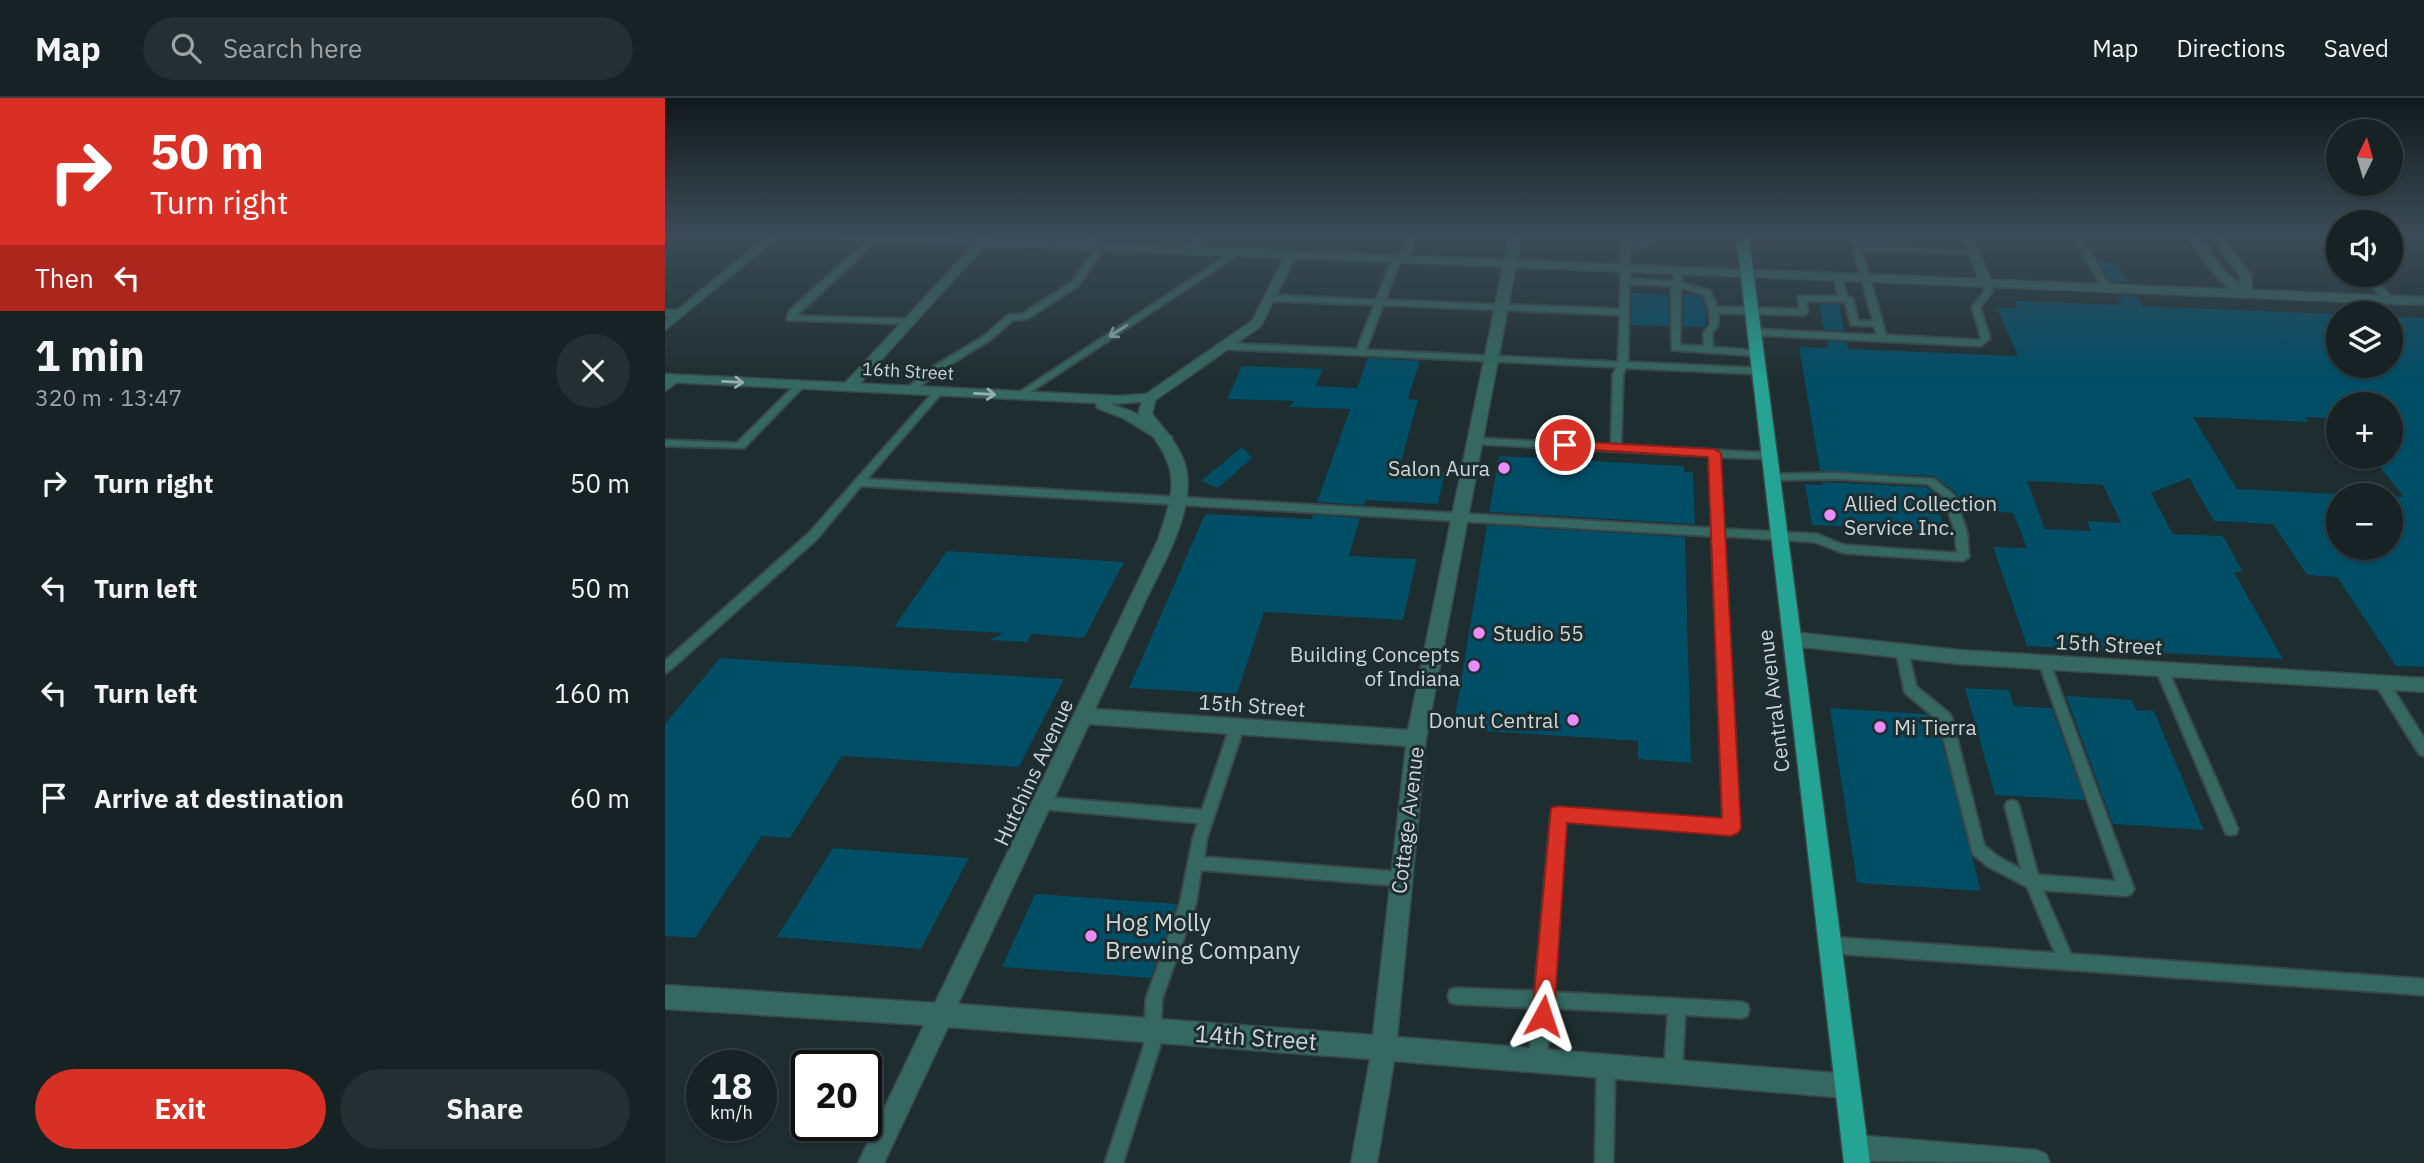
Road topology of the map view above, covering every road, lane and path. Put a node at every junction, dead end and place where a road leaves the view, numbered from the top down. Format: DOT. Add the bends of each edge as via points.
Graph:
graph roads {
  1 [pos="718,283"];
  2 [pos="826,283"];
  3 [pos="945,283"];
  4 [pos="1076,283"];
  5 [pos="1192,283"];
  6 [pos="1277,283"];
  7 [pos="1388,283"];
  8 [pos="1506,283"];
  9 [pos="1624,283"];
  10 [pos="1671,283"];
  11 [pos="1747,283"];
  12 [pos="1839,283"];
  13 [pos="1866,283"];
  14 [pos="1979,283"];
  15 [pos="1986,283"];
  16 [pos="2103,283"];
  17 [pos="2232,283"];
  18 [pos="2246,283"];
  19 [pos="1678,284"];
  20 [pos="2376,287"];
  21 [pos="2106,288"];
  22 [pos="2247,293"];
  23 [pos="1269,298"];
  24 [pos="1843,299"];
  25 [pos="2389,299"];
  26 [pos="2424,301"];
  27 [pos="1381,303"];
  28 [pos="1501,308"];
  29 [pos="1713,310"];
  30 [pos="1751,310"];
  31 [pos="1622,312"];
  32 [pos="665,313"];
  33 [pos="680,313"];
  34 [pos="909,322"];
  35 [pos="1878,324"];
  36 [pos="665,326"];
  37 [pos="1754,332"];
  38 [pos="1882,338"];
  39 [pos="1225,346"];
  40 [pos="1709,349"];
  41 [pos="1360,353"];
  42 [pos="1491,358"];
  43 [pos="1757,362"];
  44 [pos="1623,364"];
  45 [pos="668,382"];
  46 [pos="800,385"];
  47 [pos="849,387"];
  48 [pos="910,390"];
  49 [pos="939,391"];
  50 [pos="1020,395"];
  51 [pos="1083,398"];
  52 [pos="1149,398"];
  53 [pos="1167,439"];
  54 [pos="1475,441"];
  55 [pos="665,443"];
  56 [pos="1616,447"];
  57 [pos="1714,453"];
  58 [pos="1769,456"];
  59 [pos="1772,477"];
  60 [pos="858,482"];
  61 [pos="1179,502"];
  62 [pos="1460,517"];
  63 [pos="1718,532"];
  64 [pos="1779,536"];
  65 [pos="1792,639"];
  66 [pos="1902,651"];
  67 [pos="2045,663"];
  68 [pos="665,668"];
  69 [pos="2162,670"];
  70 [pos="2382,683"];
  71 [pos="2424,685"];
  72 [pos="1084,716"];
  73 [pos="1237,727"];
  74 [pos="1416,739"];
  75 [pos="2424,750"];
  76 [pos="1043,803"];
  77 [pos="2012,806"];
  78 [pos="1207,817"];
  79 [pos="2231,829"];
  80 [pos="1195,863"];
  81 [pos="1400,879"];
  82 [pos="2032,881"];
  83 [pos="1829,945"];
  84 [pos="2067,963"];
  85 [pos="2424,987"];
  86 [pos="1456,996"];
  87 [pos="665,997"];
  88 [pos="1544,1000"];
  89 [pos="1677,1006"];
  90 [pos="1741,1010"];
  91 [pos="944,1013"];
  92 [pos="1153,1029"];
  93 [pos="1384,1046"];
  94 [pos="1538,1059"];
  95 [pos="1606,1065"];
  96 [pos="1673,1071"];
  97 [pos="1847,1086"];
  98 [pos="1856,1155"];
  99 [pos="871,1163"];
  100 [pos="1114,1163"];
  101 [pos="1364,1163"];
  102 [pos="1604,1163"];
  103 [pos="2037,1163"];
  1 -- 33 [label="street"];
  2 -- 34 [label="lane" via="791,318"];
  3 -- 34 [label="street"];
  4 -- 48 [label="lane" via="1024,317 1011,317 980,346 930,371"];
  5 -- 50 [label="lane, one-way"];
  6 -- 23 [label="street"];
  7 -- 27 [label="lane"];
  8 -- 28 [label="street, Cottage Avenue"];
  9 -- 31 [label="lane"];
  10 -- 19 [label="lane"];
  11 -- 30 [label="main road, Central Avenue"];
  12 -- 24 [label="lane"];
  13 -- 35 [label="lane"];
  14 -- 15 [label="street"];
  15 -- 21 [label="street"];
  15 -- 38 [label="lane" via="1988,292 1976,307 1986,338 1981,343"];
  16 -- 21 [label="lane"];
  17 -- 22 [label="street"];
  18 -- 22 [label="street"];
  19 -- 29 [label="lane" via="1708,293"];
  19 -- 40 [label="lane" via="1675,348"];
  20 -- 25 [label="lane"];
  21 -- 22 [label="street"];
  22 -- 25 [label="street"];
  23 -- 27 [label="lane"];
  23 -- 39 [label="street" via="1257,323"];
  24 -- 30 [label="lane" via="1801,298 1804,312"];
  24 -- 35 [label="lane" via="1849,299 1854,323"];
  25 -- 26 [label="street"];
  27 -- 28 [label="lane"];
  27 -- 41 [label="lane"];
  28 -- 31 [label="lane"];
  28 -- 42 [label="street, Cottage Avenue"];
  29 -- 30 [label="lane"];
  29 -- 40 [label="lane"];
  30 -- 37 [label="main road, Central Avenue"];
  31 -- 44 [label="lane"];
  32 -- 33 [label="lane"];
  33 -- 36 [label="street"];
  34 -- 47 [label="street"];
  35 -- 38 [label="lane"];
  37 -- 38 [label="lane"];
  37 -- 43 [label="main road, Central Avenue"];
  39 -- 41 [label="lane"];
  39 -- 52 [label="street"];
  40 -- 43 [label="lane"];
  41 -- 42 [label="lane"];
  42 -- 44 [label="lane"];
  42 -- 54 [label="street, Cottage Avenue"];
  43 -- 44 [label="lane"];
  43 -- 58 [label="main road, Central Avenue"];
  44 -- 56 [label="lane" via="1618,374"];
  45 -- 46 [label="street, 16th Street, one-way"];
  46 -- 47 [label="street, 16th Street"];
  46 -- 55 [label="lane" via="740,446"];
  47 -- 48 [label="street, 16th Street"];
  48 -- 49 [label="street, 16th Street"];
  49 -- 50 [label="street, 16th Street, one-way"];
  49 -- 60 [label="lane"];
  50 -- 51 [label="street, 16th Street"];
  51 -- 52 [label="street, 16th Street"];
  51 -- 53 [label="street" via="1118,411"];
  52 -- 53 [label="street, Hutchins Avenue" via="1146,415"];
  53 -- 61 [label="street, Hutchins Avenue" via="1180,470"];
  54 -- 56 [label="lane"];
  54 -- 62 [label="street, Cottage Avenue"];
  56 -- 57 [label="lane"];
  57 -- 58 [label="lane"];
  57 -- 63 [label="lane"];
  58 -- 59 [label="main road, Central Avenue"];
  59 -- 64 [label="main road, Central Avenue"];
  59 -- 64 [label="lane" via="1930,481 1949,495 1961,532 1963,557 1843,550 1817,538"];
  60 -- 61 [label="lane"];
  60 -- 68 [label="lane" via="813,536"];
  61 -- 62 [label="lane"];
  61 -- 72 [label="street, Hutchins Avenue" via="1166,540"];
  62 -- 63 [label="lane"];
  62 -- 74 [label="street, Cottage Avenue"];
  63 -- 64 [label="lane"];
  63 -- 88 [label="lane" via="1731,828 1558,814"];
  64 -- 65 [label="main road, Central Avenue"];
  65 -- 66 [label="street, 15th Street"];
  65 -- 83 [label="main road, Central Avenue"];
  66 -- 67 [label="street, 15th Street"];
  66 -- 82 [label="lane" via="1910,689 1945,718 1978,849"];
  67 -- 69 [label="street, 15th Street"];
  67 -- 82 [label="lane" via="2126,889"];
  69 -- 70 [label="street, 15th Street"];
  69 -- 79 [label="lane"];
  70 -- 71 [label="street, 15th Street"];
  70 -- 75 [label="lane"];
  72 -- 73 [label="street, 15th Street"];
  72 -- 76 [label="street, Hutchins Avenue"];
  73 -- 74 [label="street, 15th Street"];
  73 -- 78 [label="lane"];
  74 -- 81 [label="street, Cottage Avenue"];
  76 -- 78 [label="lane"];
  76 -- 91 [label="street, Hutchins Avenue"];
  77 -- 82 [label="lane"];
  78 -- 80 [label="lane"];
  80 -- 81 [label="lane"];
  80 -- 92 [label="lane" via="1188,903 1154,999"];
  81 -- 93 [label="street, Cottage Avenue"];
  82 -- 84 [label="lane"];
  83 -- 84 [label="lane"];
  83 -- 97 [label="main road, Central Avenue"];
  84 -- 85 [label="lane"];
  86 -- 88 [label="lane"];
  87 -- 91 [label="street, 14th Street"];
  88 -- 89 [label="lane"];
  88 -- 94 [label="lane"];
  89 -- 90 [label="lane"];
  89 -- 96 [label="lane"];
  91 -- 92 [label="street, 14th Street"];
  91 -- 99 [label="street, Hutchins Avenue"];
  92 -- 93 [label="street, 14th Street"];
  92 -- 100 [label="lane" via="1152,1046"];
  93 -- 94 [label="street, 14th Street"];
  93 -- 101 [label="street, Cottage Avenue"];
  94 -- 95 [label="street, 14th Street"];
  95 -- 96 [label="street, 14th Street"];
  95 -- 102 [label="lane"];
  96 -- 97 [label="street, 14th Street"];
  97 -- 98 [label="main road, Central Avenue"];
  98 -- 103 [label="street"];
}
